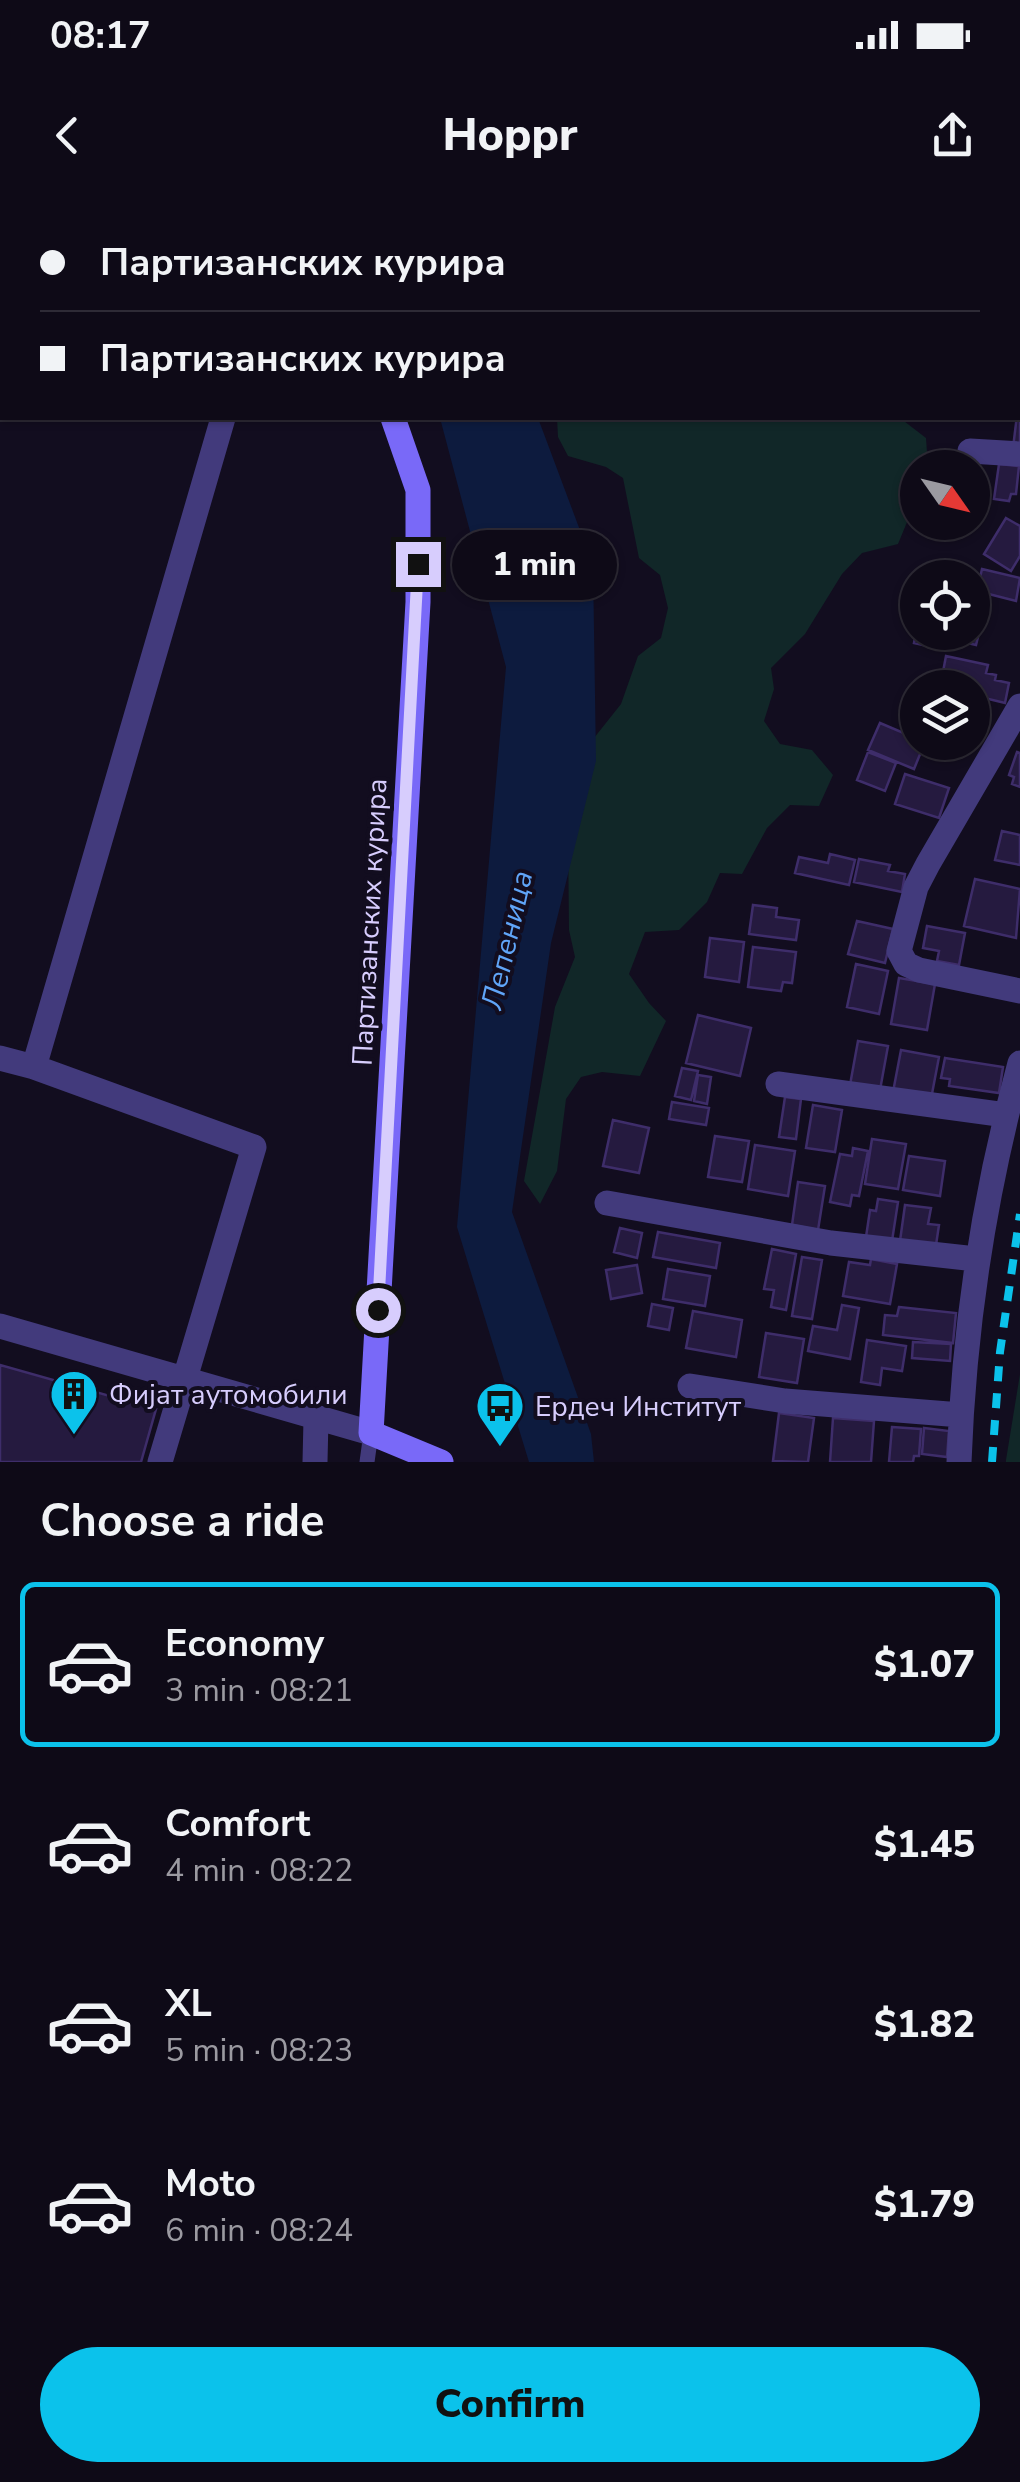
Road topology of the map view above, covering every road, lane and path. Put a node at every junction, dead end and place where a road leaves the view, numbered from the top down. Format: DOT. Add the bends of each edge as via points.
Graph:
graph roads {
  1 [pos="222,420"];
  2 [pos="394,420"];
  3 [pos="990,452"];
  4 [pos="1020,454"];
  5 [pos="1020,706"];
  6 [pos="1020,991"];
  7 [pos="0,1058"];
  8 [pos="1020,1063"];
  9 [pos="34,1067"];
  10 [pos="778,1084"];
  11 [pos="1006,1115"];
  12 [pos="607,1203"];
  13 [pos="976,1259"];
  14 [pos="0,1326"];
  15 [pos="183,1381"];
  16 [pos="690,1386"];
  17 [pos="961,1414"];
  18 [pos="316,1419"];
  19 [pos="371,1433"];
  20 [pos="160,1462"];
  21 [pos="315,1462"];
  22 [pos="366,1462"];
  23 [pos="441,1462"];
  24 [pos="959,1462"];
  1 -- 9 [label="street"];
  2 -- 19 [label="street, Партизанских курира" via="418,490 418,602"];
  3 -- 4 [label="street"];
  5 -- 6 [label="street" via="916,887 899,951 919,970"];
  7 -- 9 [label="street"];
  8 -- 11 [label="street"];
  9 -- 15 [label="street" via="254,1147"];
  10 -- 11 [label="street"];
  11 -- 13 [label="street"];
  12 -- 13 [label="street" via="831,1243"];
  13 -- 17 [label="street"];
  14 -- 15 [label="street"];
  15 -- 18 [label="street"];
  15 -- 20 [label="street"];
  16 -- 17 [label="street" via="785,1401"];
  17 -- 24 [label="street"];
  18 -- 19 [label="street"];
  18 -- 21 [label="street"];
  19 -- 22 [label="lane"];
  19 -- 23 [label="street"];
}
